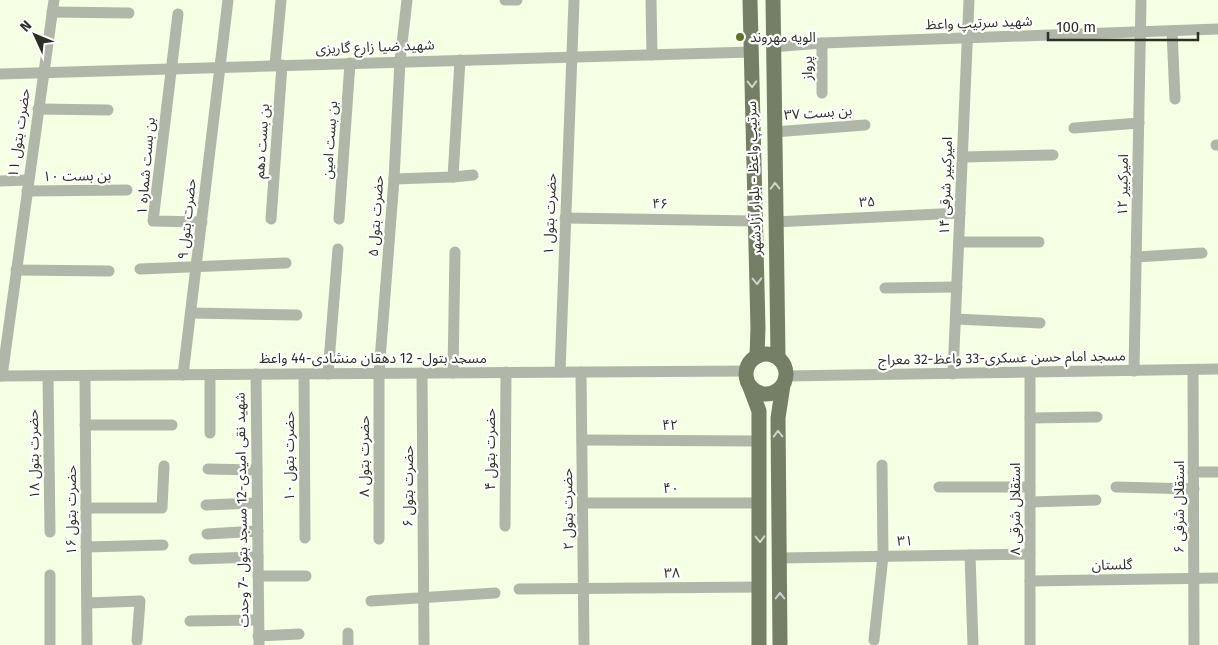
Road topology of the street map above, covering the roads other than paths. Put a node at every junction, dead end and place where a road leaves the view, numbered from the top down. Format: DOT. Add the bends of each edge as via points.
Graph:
graph roads {
  1 [pos="54,0"];
  2 [pos="228,0"];
  3 [pos="281,0"];
  4 [pos="407,0"];
  5 [pos="505,0"];
  6 [pos="517,0"];
  7 [pos="574,0"];
  8 [pos="651,0"];
  9 [pos="750,0"];
  10 [pos="772,0"];
  11 [pos="969,0"];
  12 [pos="1141,0"];
  13 [pos="52,12"];
  14 [pos="129,13"];
  15 [pos="178,14"];
  16 [pos="1218,29"];
  17 [pos="1172,31"];
  18 [pos="1141,32"];
  19 [pos="968,39"];
  20 [pos="822,43"];
  21 [pos="772,48"];
  22 [pos="751,52"];
  23 [pos="652,55"];
  24 [pos="572,57"];
  25 [pos="460,60"];
  26 [pos="400,61"];
  27 [pos="350,63"];
  28 [pos="279,65"];
  29 [pos="219,66"];
  30 [pos="171,68"];
  31 [pos="43,73"];
  32 [pos="0,74"];
  33 [pos="822,93"];
  34 [pos="1175,99"];
  35 [pos="38,109"];
  36 [pos="108,110"];
  37 [pos="1139,123"];
  38 [pos="865,125"];
  39 [pos="1074,128"];
  40 [pos="774,132"];
  41 [pos="1053,156"];
  42 [pos="962,157"];
  43 [pos="473,175"];
  44 [pos="453,177"];
  45 [pos="394,180"];
  46 [pos="0,181"];
  47 [pos="28,185"];
  48 [pos="127,190"];
  49 [pos="960,212"];
  50 [pos="565,218"];
  51 [pos="271,219"];
  52 [pos="340,219"];
  53 [pos="755,221"];
  54 [pos="202,222"];
  55 [pos="775,222"];
  56 [pos="959,242"];
  57 [pos="1039,242"];
  58 [pos="338,249"];
  59 [pos="455,252"];
  60 [pos="1202,253"];
  61 [pos="1136,257"];
  62 [pos="286,262"];
  63 [pos="197,265"];
  64 [pos="140,269"];
  65 [pos="16,270"];
  66 [pos="108,271"];
  67 [pos="957,287"];
  68 [pos="885,288"];
  69 [pos="191,313"];
  70 [pos="297,315"];
  71 [pos="956,319"];
  72 [pos="1040,323"];
  73 [pos="757,356"];
  74 [pos="778,357"];
  75 [pos="1218,369"];
  76 [pos="1193,370"];
  77 [pos="746,371"];
  78 [pos="1134,371"];
  79 [pos="506,372"];
  80 [pos="560,372"];
  81 [pos="581,372"];
  82 [pos="1030,372"];
  83 [pos="379,373"];
  84 [pos="422,373"];
  85 [pos="453,373"];
  86 [pos="210,374"];
  87 [pos="256,374"];
  88 [pos="304,374"];
  89 [pos="328,374"];
  90 [pos="953,374"];
  91 [pos="183,375"];
  92 [pos="1,376"];
  93 [pos="48,376"];
  94 [pos="85,376"];
  95 [pos="785,380"];
  96 [pos="750,386"];
  97 [pos="1097,417"];
  98 [pos="1030,418"];
  99 [pos="86,425"];
  100 [pos="172,425"];
  101 [pos="210,433"];
  102 [pos="582,440"];
  103 [pos="759,441"];
  104 [pos="164,466"];
  105 [pos="882,466"];
  106 [pos="208,469"];
  107 [pos="257,470"];
  108 [pos="1193,472"];
  109 [pos="1218,472"];
  110 [pos="1030,486"];
  111 [pos="939,487"];
  112 [pos="1116,487"];
  113 [pos="1194,489"];
  114 [pos="1096,500"];
  115 [pos="1030,502"];
  116 [pos="257,503"];
  117 [pos="583,503"];
  118 [pos="759,503"];
  119 [pos="206,505"];
  120 [pos="86,508"];
  121 [pos="505,526"];
  122 [pos="258,531"];
  123 [pos="50,532"];
  124 [pos="206,534"];
  125 [pos="305,538"];
  126 [pos="379,539"];
  127 [pos="163,545"];
  128 [pos="86,546"];
  129 [pos="1030,554"];
  130 [pos="970,555"];
  131 [pos="884,556"];
  132 [pos="258,558"];
  133 [pos="780,558"];
  134 [pos="194,559"];
  135 [pos="50,575"];
  136 [pos="258,576"];
  137 [pos="306,576"];
  138 [pos="1194,578"];
  139 [pos="1218,578"];
  140 [pos="1030,582"];
  141 [pos="760,587"];
  142 [pos="519,589"];
  143 [pos="584,589"];
  144 [pos="495,593"];
  145 [pos="424,598"];
  146 [pos="371,601"];
  147 [pos="87,603"];
  148 [pos="258,620"];
  149 [pos="190,621"];
  150 [pos="298,634"];
  151 [pos="259,640"];
  152 [pos="874,640"];
  153 [pos="137,641"];
  154 [pos="50,645"];
  155 [pos="87,645"];
  156 [pos="424,645"];
  157 [pos="584,645"];
  158 [pos="759,645"];
  159 [pos="780,645"];
  160 [pos="973,645"];
  161 [pos="1030,645"];
  162 [pos="1194,645"];
  1 -- 13 [label="street, حضرت بتول ۱۱"];
  2 -- 29 [label="street, حضرت بتول ۹"];
  3 -- 28 [label="street, بن بست دهم"];
  4 -- 26 [label="street, حضرت بتول ۵"];
  5 -- 6 [label="street"];
  7 -- 24 [label="street, حضرت بتول ۱"];
  8 -- 23 [label="street"];
  9 -- 22 [label="main road, سرتیپ واعظ - بلوار آزادشهر"];
  10 -- 21 [label="main road, سرتیپ واعظ - بلوار آزادشهر"];
  11 -- 19 [label="street, ۱۴ امیرکبیر شرقی"];
  12 -- 18 [label="street, امیرکبیر ۱۲"];
  13 -- 14 [label="street"];
  13 -- 31 [label="street, حضرت بتول ۱۱"];
  15 -- 30 [label="street"];
  16 -- 17 [label="street, شهید سرتیپ واعظ"];
  17 -- 18 [label="street, شهید سرتیپ واعظ"];
  17 -- 34 [label="street"];
  18 -- 19 [label="street, شهید سرتیپ واعظ"];
  18 -- 37 [label="street, امیرکبیر ۱۲"];
  19 -- 20 [label="street, شهید سرتیپ واعظ"];
  19 -- 42 [label="street, ۱۴ امیرکبیر شرقی"];
  20 -- 21 [label="street, شهید سرتیپ واعظ"];
  20 -- 33 [label="street, پرواز"];
  21 -- 40 [label="main road, سرتیپ واعظ - بلوار آزادشهر"];
  22 -- 23 [label="street, شهید ضیا زارع گاریزی"];
  22 -- 53 [label="main road, سرتیپ واعظ - بلوار آزادشهر, one-way"];
  23 -- 24 [label="street, شهید ضیا زارع گاریزی"];
  24 -- 25 [label="street, شهید ضیا زارع گاریزی"];
  24 -- 50 [label="street, حضرت بتول ۱"];
  25 -- 26 [label="street, شهید ضیا زارع گاریزی"];
  25 -- 44 [label="street"];
  26 -- 27 [label="street, شهید ضیا زارع گاریزی"];
  26 -- 45 [label="street, حضرت بتول ۵"];
  27 -- 28 [label="street, شهید ضیا زارع گاریزی"];
  27 -- 52 [label="street, بن بست امین"];
  28 -- 29 [label="street, شهید ضیا زارع گاریزی"];
  28 -- 51 [label="street, بن بست دهم"];
  29 -- 30 [label="street, شهید ضیا زارع گاریزی"];
  29 -- 54 [label="street, حضرت بتول ۹"];
  30 -- 31 [label="street, شهید ضیا زارع گاریزی"];
  30 -- 54 [label="street, بن بست شماره ۱" via="153,222"];
  31 -- 32 [label="street, شهید ضیا زارع گاریزی"];
  31 -- 35 [label="street, حضرت بتول ۱۱"];
  35 -- 36 [label="street"];
  35 -- 47 [label="street, حضرت بتول ۱۱"];
  37 -- 39 [label="street"];
  37 -- 61 [label="street, امیرکبیر ۱۲"];
  38 -- 40 [label="street, بن بست ۳۷"];
  55 -- 40 [label="main road, سرتیپ واعظ - بلوار آزادشهر, one-way"];
  41 -- 42 [label="street"];
  42 -- 49 [label="street, ۱۴ امیرکبیر شرقی"];
  43 -- 44 [label="street"];
  44 -- 45 [label="street"];
  45 -- 83 [label="street, حضرت بتول ۵"];
  46 -- 47 [label="street, بن بست ۱۰"];
  47 -- 48 [label="street, بن بست ۱۰"];
  47 -- 65 [label="street, حضرت بتول ۱۱"];
  49 -- 55 [label="street, ۳۵"];
  49 -- 56 [label="street, ۱۴ امیرکبیر شرقی"];
  50 -- 53 [label="street, ۴۶"];
  50 -- 80 [label="street, حضرت بتول ۱"];
  53 -- 73 [label="main road, سرتیپ واعظ - بلوار آزادشهر, one-way"];
  54 -- 63 [label="street, حضرت بتول ۹"];
  55 -- 74 [label="main road, سرتیپ واعظ - بلوار آزادشهر"];
  56 -- 57 [label="street"];
  56 -- 67 [label="street, ۱۴ امیرکبیر شرقی"];
  58 -- 89 [label="street"];
  59 -- 85 [label="street"];
  60 -- 61 [label="street"];
  61 -- 78 [label="street, امیرکبیر ۱۲"];
  62 -- 63 [label="street"];
  63 -- 64 [label="street"];
  63 -- 69 [label="street, حضرت بتول ۹"];
  65 -- 66 [label="street"];
  65 -- 92 [label="street, حضرت بتول ۱۱"];
  67 -- 68 [label="street"];
  67 -- 71 [label="street, ۱۴ امیرکبیر شرقی"];
  69 -- 70 [label="street"];
  69 -- 91 [label="street, حضرت بتول ۹"];
  71 -- 72 [label="street"];
  71 -- 90 [label="street, ۱۴ امیرکبیر شرقی"];
  73 -- 74 [label="main road" via="768,353"];
  73 -- 77 [label="main road" via="748,364"];
  74 -- 95 [label="main road" via="785,365"];
  75 -- 76 [label="street, مسجد امام حسن عسکری-33 واعظ-32 معراج"];
  76 -- 78 [label="street, مسجد امام حسن عسکری-33 واعظ-32 معراج"];
  76 -- 108 [label="street, استقلال شرقی ۶"];
  77 -- 81 [label="street, مسجد بتول- 12 دهقان منشادی-44 واعظ"];
  77 -- 96 [label="main road"];
  78 -- 82 [label="street, مسجد امام حسن عسکری-33 واعظ-32 معراج"];
  79 -- 80 [label="street, مسجد بتول- 12 دهقان منشادی-44 واعظ"];
  79 -- 85 [label="street, مسجد بتول- 12 دهقان منشادی-44 واعظ"];
  79 -- 121 [label="street, حضرت بتول ۴"];
  80 -- 81 [label="street, مسجد بتول- 12 دهقان منشادی-44 واعظ"];
  81 -- 102 [label="street, حضرت بتول ۲"];
  82 -- 90 [label="street, مسجد امام حسن عسکری-33 واعظ-32 معراج"];
  82 -- 98 [label="street, استقلال شرقی ۸"];
  83 -- 84 [label="street, مسجد بتول- 12 دهقان منشادی-44 واعظ"];
  83 -- 89 [label="street, مسجد بتول- 12 دهقان منشادی-44 واعظ"];
  83 -- 126 [label="street, حضرت بتول ۸"];
  84 -- 85 [label="street, مسجد بتول- 12 دهقان منشادی-44 واعظ"];
  84 -- 145 [label="street, حضرت بتول ۶"];
  86 -- 87 [label="street, مسجد بتول- 12 دهقان منشادی-44 واعظ"];
  86 -- 91 [label="street, مسجد بتول- 12 دهقان منشادی-44 واعظ"];
  86 -- 101 [label="street"];
  87 -- 88 [label="street, مسجد بتول- 12 دهقان منشادی-44 واعظ"];
  87 -- 107 [label="street, شهید نقی امیدی-12 مسجد بتول -7 وحدت"];
  88 -- 89 [label="street, مسجد بتول- 12 دهقان منشادی-44 واعظ"];
  88 -- 125 [label="street, حضرت بتول ۱۰"];
  90 -- 95 [label="street, مسجد امام حسن عسکری-33 واعظ-32 معراج"];
  91 -- 94 [label="street, مسجد بتول- 12 دهقان منشادی-44 واعظ"];
  92 -- 93 [label="street, مسجد بتول- 12 دهقان منشادی-44 واعظ"];
  93 -- 94 [label="street, مسجد بتول- 12 دهقان منشادی-44 واعظ"];
  93 -- 123 [label="street, حضرت بتول ۱۸"];
  94 -- 99 [label="street, حضرت بتول ۱۶"];
  95 -- 96 [label="main road" via="779,390 767,394 760,394"];
  133 -- 95 [label="main road, one-way" via="778,418"];
  96 -- 103 [label="main road" via="759,411"];
  97 -- 98 [label="street"];
  98 -- 110 [label="street, استقلال شرقی ۸"];
  99 -- 100 [label="street"];
  99 -- 120 [label="street, حضرت بتول ۱۶"];
  102 -- 103 [label="street, ۴۲"];
  102 -- 117 [label="street, حضرت بتول ۲"];
  103 -- 118 [label="main road"];
  104 -- 120 [label="street" via="162,508"];
  105 -- 131 [label="street"];
  106 -- 107 [label="street"];
  107 -- 116 [label="street, شهید نقی امیدی-12 مسجد بتول -7 وحدت"];
  108 -- 109 [label="street"];
  108 -- 113 [label="street, استقلال شرقی ۶"];
  110 -- 111 [label="street"];
  110 -- 115 [label="street, استقلال شرقی ۸"];
  112 -- 113 [label="street"];
  113 -- 138 [label="street, استقلال شرقی ۶"];
  114 -- 115 [label="street"];
  115 -- 129 [label="street, استقلال شرقی ۸"];
  116 -- 119 [label="street"];
  116 -- 122 [label="street, شهید نقی امیدی-12 مسجد بتول -7 وحدت"];
  117 -- 118 [label="street, ۴۰"];
  117 -- 143 [label="street, حضرت بتول ۲"];
  118 -- 141 [label="main road, one-way"];
  120 -- 128 [label="street, حضرت بتول ۱۶"];
  122 -- 124 [label="street"];
  122 -- 132 [label="street, شهید نقی امیدی-12 مسجد بتول -7 وحدت"];
  127 -- 128 [label="street"];
  128 -- 147 [label="street, حضرت بتول ۱۶"];
  129 -- 130 [label="street, ۳۱"];
  129 -- 140 [label="street, استقلال شرقی ۸"];
  130 -- 131 [label="street, ۳۱"];
  130 -- 160 [label="street"];
  131 -- 133 [label="street, ۳۱"];
  131 -- 152 [label="street"];
  132 -- 134 [label="street"];
  132 -- 136 [label="street, شهید نقی امیدی-12 مسجد بتول -7 وحدت"];
  159 -- 133 [label="main road, one-way"];
  135 -- 154 [label="street"];
  136 -- 137 [label="street"];
  136 -- 148 [label="street, شهید نقی امیدی-12 مسجد بتول -7 وحدت"];
  138 -- 139 [label="street, گلستان"];
  138 -- 140 [label="street, گلستان"];
  138 -- 162 [label="street, استقلال شرقی ۶"];
  140 -- 161 [label="street, استقلال شرقی ۸"];
  141 -- 143 [label="street, ۳۸"];
  141 -- 158 [label="main road"];
  142 -- 143 [label="street, ۳۸"];
  143 -- 157 [label="street, حضرت بتول ۲"];
  144 -- 145 [label="street"];
  145 -- 146 [label="street"];
  145 -- 156 [label="street, حضرت بتول ۶"];
  147 -- 153 [label="street" via="140,601"];
  147 -- 155 [label="street, حضرت بتول ۱۶"];
  148 -- 149 [label="street"];
  148 -- 151 [label="street, شهید نقی امیدی-12 مسجد بتول -7 وحدت"];
  150 -- 151 [label="street"];
}
